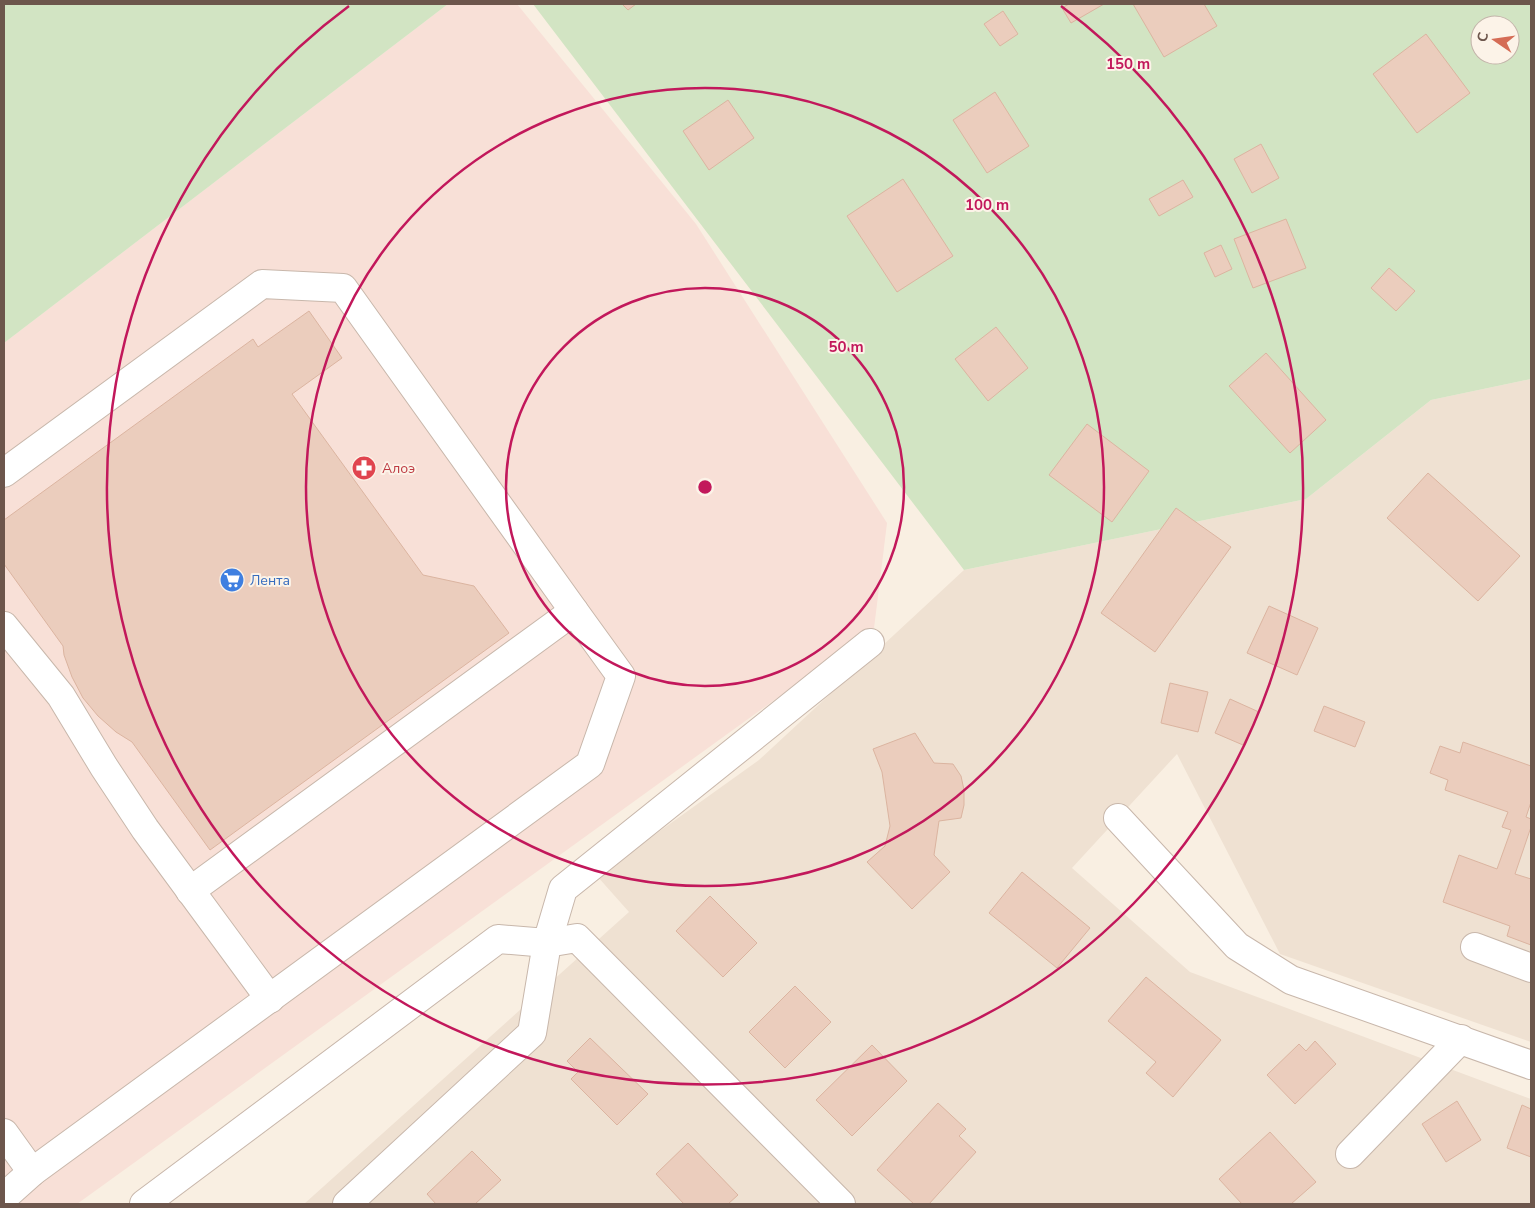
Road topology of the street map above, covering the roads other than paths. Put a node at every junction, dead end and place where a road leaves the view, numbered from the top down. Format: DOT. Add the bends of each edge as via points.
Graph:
graph roads {
  1 [pos="4,473"];
  2 [pos="574,611"];
  3 [pos="4,626"];
  4 [pos="870,643"];
  5 [pos="1118,818"];
  6 [pos="190,891"];
  7 [pos="548,943"];
  8 [pos="1475,947"];
  9 [pos="1531,968"];
  10 [pos="270,999"];
  11 [pos="1461,1039"];
  12 [pos="1531,1065"];
  13 [pos="4,1133"];
  14 [pos="1350,1154"];
  15 [pos="32,1172"];
  16 [pos="4,1197"];
  17 [pos="144,1204"];
  18 [pos="347,1204"];
  19 [pos="841,1204"];
  1 -- 2 [label="lane" via="262,284 343,288"];
  2 -- 6 [label="lane"];
  2 -- 10 [label="lane" via="621,676 590,764"];
  3 -- 6 [label="lane" via="61,696 109,775"];
  4 -- 7 [label="lane" via="563,889"];
  5 -- 11 [label="lane" via="1244,951 1290,980"];
  6 -- 10 [label="lane"];
  7 -- 17 [label="lane" via="498,939"];
  7 -- 18 [label="lane" via="532,1033"];
  7 -- 19 [label="lane" via="577,938"];
  8 -- 9 [label="lane"];
  10 -- 15 [label="lane"];
  11 -- 12 [label="lane"];
  11 -- 14 [label="lane"];
  13 -- 15 [label="lane"];
  15 -- 16 [label="lane"];
}
